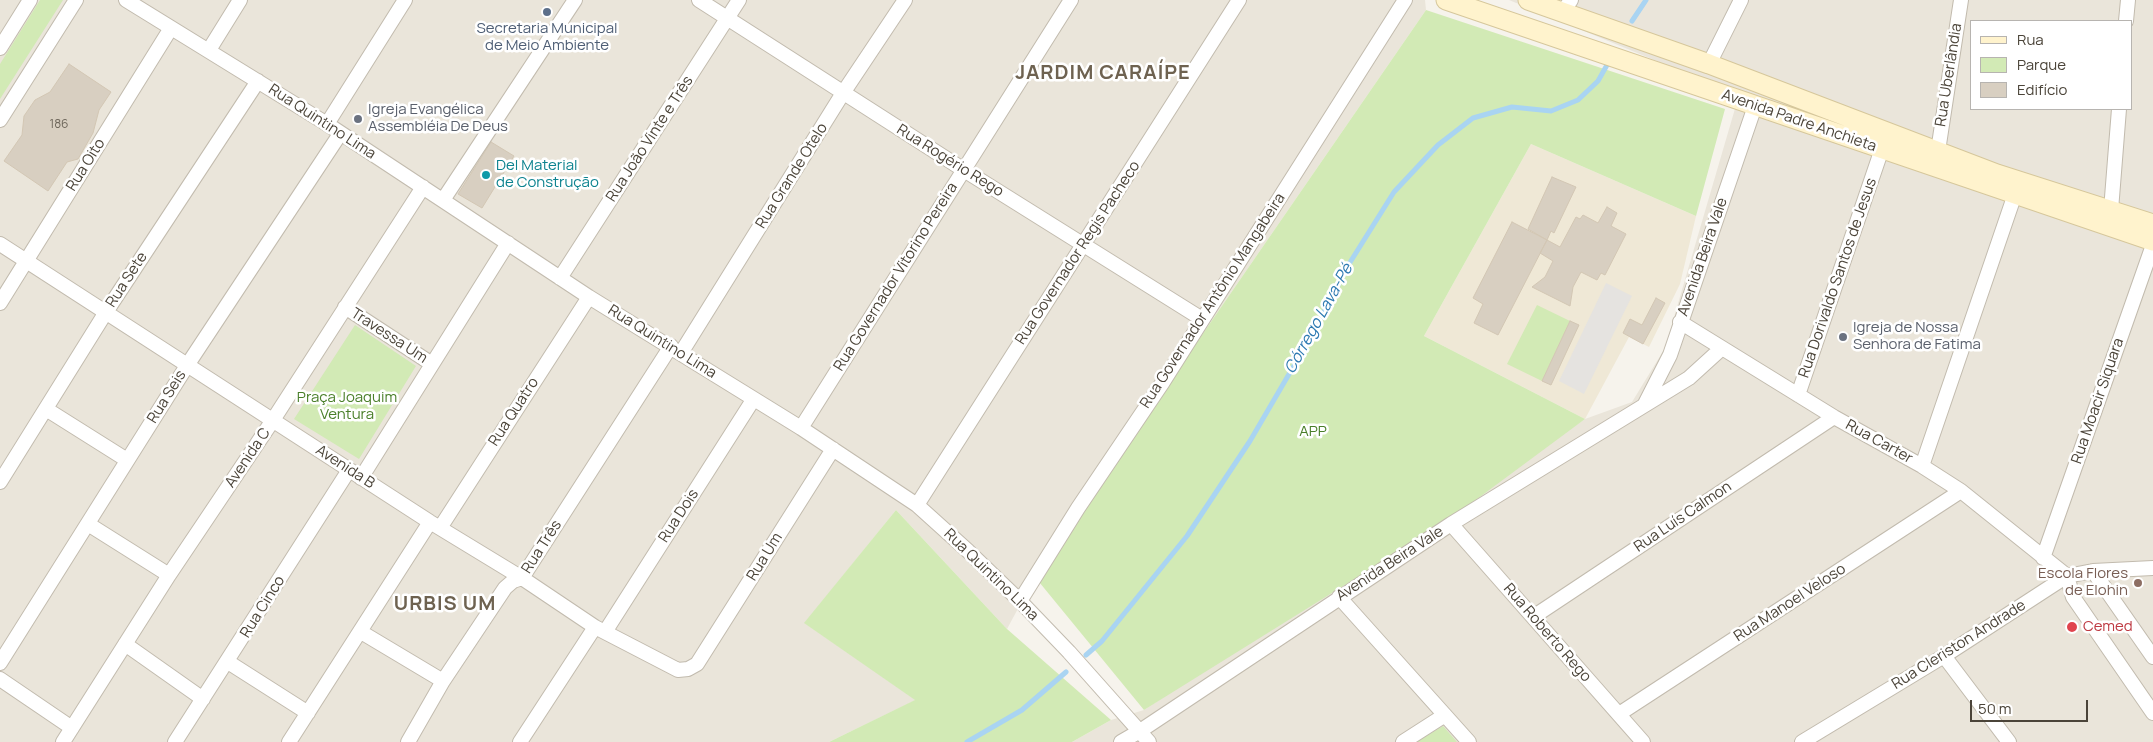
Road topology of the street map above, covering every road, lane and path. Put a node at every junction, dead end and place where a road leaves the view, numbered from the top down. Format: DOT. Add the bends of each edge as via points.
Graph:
graph roads {
  1 [pos="30,0"];
  2 [pos="76,0"];
  3 [pos="126,0"];
  4 [pos="240,0"];
  5 [pos="405,0"];
  6 [pos="575,0"];
  7 [pos="699,0"];
  8 [pos="739,0"];
  9 [pos="904,0"];
  10 [pos="1071,0"];
  11 [pos="1239,0"];
  12 [pos="1405,0"];
  13 [pos="1446,0"];
  14 [pos="1528,0"];
  15 [pos="1741,0"];
  16 [pos="1961,0"];
  17 [pos="2128,0"];
  18 [pos="1567,7"];
  19 [pos="728,18"];
  20 [pos="2126,20"];
  21 [pos="171,28"];
  22 [pos="0,48"];
  23 [pos="208,50"];
  24 [pos="1709,64"];
  25 [pos="258,81"];
  26 [pos="843,93"];
  27 [pos="1755,106"];
  28 [pos="2119,110"];
  29 [pos="0,120"];
  30 [pos="327,124"];
  31 [pos="1888,132"];
  32 [pos="340,134"];
  33 [pos="1882,150"];
  34 [pos="1938,151"];
  35 [pos="964,170"];
  36 [pos="423,187"];
  37 [pos="2015,194"];
  38 [pos="443,200"];
  39 [pos="2111,210"];
  40 [pos="2153,224"];
  41 [pos="2153,241"];
  42 [pos="0,244"];
  43 [pos="508,244"];
  44 [pos="1083,244"];
  45 [pos="2153,245"];
  46 [pos="26,262"];
  47 [pos="560,278"];
  48 [pos="589,297"];
  49 [pos="0,303"];
  50 [pos="345,307"];
  51 [pos="106,312"];
  52 [pos="1202,319"];
  53 [pos="1680,322"];
  54 [pos="1722,348"];
  55 [pos="676,349"];
  56 [pos="188,364"];
  57 [pos="432,364"];
  58 [pos="1798,395"];
  59 [pos="753,400"];
  60 [pos="1645,405"];
  61 [pos="46,409"];
  62 [pos="1834,417"];
  63 [pos="273,420"];
  64 [pos="801,428"];
  65 [pos="833,450"];
  66 [pos="127,460"];
  67 [pos="4,466"];
  68 [pos="1922,466"];
  69 [pos="355,474"];
  70 [pos="0,482"];
  71 [pos="1961,491"];
  72 [pos="917,505"];
  73 [pos="88,524"];
  74 [pos="1451,524"];
  75 [pos="435,525"];
  76 [pos="2044,558"];
  77 [pos="2153,568"];
  78 [pos="2093,571"];
  79 [pos="169,575"];
  80 [pos="2067,576"];
  81 [pos="522,578"];
  82 [pos="1339,597"];
  83 [pos="1020,602"];
  84 [pos="1533,617"];
  85 [pos="600,630"];
  86 [pos="361,632"];
  87 [pos="126,644"];
  88 [pos="1944,656"];
  89 [pos="2153,657"];
  90 [pos="228,662"];
  91 [pos="0,663"];
  92 [pos="697,664"];
  93 [pos="0,679"];
  94 [pos="443,681"];
  95 [pos="203,698"];
  96 [pos="308,713"];
  97 [pos="2153,713"];
  98 [pos="1619,714"];
  99 [pos="1445,715"];
  100 [pos="72,728"];
  101 [pos="1145,737"];
  102 [pos="1819,738"];
  103 [pos="63,742"];
  104 [pos="175,742"];
  105 [pos="289,742"];
  106 [pos="408,742"];
  107 [pos="520,742"];
  108 [pos="1121,742"];
  109 [pos="1403,742"];
  110 [pos="1469,742"];
  111 [pos="1643,742"];
  112 [pos="1802,742"];
  113 [pos="2009,742"];
  1 -- 22 [label="street"];
  2 -- 29 [label="street"];
  3 -- 21 [label="street, Rua Quintino Lima"];
  4 -- 23 [label="street"];
  5 -- 30 [label="street"];
  6 -- 38 [label="street"];
  7 -- 19 [label="street, Rua Rogério Rego"];
  8 -- 19 [label="street, Rua João Vinte e Três"];
  9 -- 26 [label="street, Rua Grande Otelo"];
  10 -- 35 [label="street, Rua Governador Vitorino Pereira"];
  11 -- 44 [label="street, Rua Governador Regis Pacheco"];
  12 -- 52 [label="street, Rua Governador Antônio Mangabeira"];
  13 -- 27 [label="street, Avenida Padre Anchieta"];
  14 -- 18 [label="street, Avenida Padre Anchieta"];
  15 -- 24 [label="street"];
  16 -- 34 [label="street, Rua Uberlândia"];
  17 -- 20 [label="street"];
  18 -- 24 [label="street, Avenida Padre Anchieta"];
  19 -- 26 [label="street, Rua Rogério Rego"];
  19 -- 47 [label="street, Rua João Vinte e Três"];
  21 -- 23 [label="street, Rua Quintino Lima"];
  21 -- 46 [label="street, Rua Oito"];
  23 -- 25 [label="street, Rua Quintino Lima"];
  24 -- 31 [label="street, Avenida Padre Anchieta"];
  25 -- 30 [label="street, Rua Quintino Lima"];
  25 -- 51 [label="street, Rua Sete"];
  26 -- 35 [label="street, Rua Rogério Rego"];
  26 -- 55 [label="street, Rua Grande Otelo"];
  27 -- 33 [label="street, Avenida Padre Anchieta"];
  27 -- 53 [label="street, Avenida Beira Vale"];
  28 -- 39 [label="street"];
  30 -- 32 [label="street, Rua Quintino Lima"];
  31 -- 33 [label="street, Rua Dorivaldo Santos de Jesus"];
  31 -- 34 [label="street, Avenida Padre Anchieta"];
  32 -- 36 [label="street, Rua Quintino Lima"];
  32 -- 56 [label="street, Rua Seis"];
  33 -- 37 [label="street, Avenida Padre Anchieta"];
  33 -- 58 [label="street, Rua Dorivaldo Santos de Jesus"];
  34 -- 39 [label="street, Avenida Padre Anchieta" via="1997,174"];
  35 -- 44 [label="street, Rua Rogério Rego"];
  35 -- 64 [label="street, Rua Governador Vitorino Pereira"];
  36 -- 38 [label="street, Rua Quintino Lima"];
  36 -- 50 [label="street, Avenida C"];
  37 -- 41 [label="street, Avenida Padre Anchieta"];
  37 -- 68 [label="street"];
  38 -- 43 [label="street, Rua Quintino Lima"];
  39 -- 40 [label="street, Avenida Padre Anchieta"];
  42 -- 46 [label="street, Avenida B"];
  43 -- 47 [label="street, Rua Quintino Lima"];
  43 -- 57 [label="street, Rua Cinco"];
  44 -- 52 [label="street, Rua Rogério Rego"];
  44 -- 72 [label="street, Rua Governador Regis Pacheco"];
  45 -- 76 [label="street, Rua Moacir Siquara"];
  46 -- 49 [label="street, Rua Oito"];
  46 -- 51 [label="street, Avenida B"];
  47 -- 48 [label="street, Rua Quintino Lima"];
  48 -- 55 [label="street, Rua Quintino Lima"];
  48 -- 75 [label="street, Rua Quatro"];
  50 -- 57 [label="street, Travessa Um"];
  50 -- 63 [label="street, Avenida C"];
  51 -- 56 [label="street, Avenida B"];
  51 -- 61 [label="street, Rua Sete"];
  52 -- 83 [label="street, Rua Governador Antônio Mangabeira"];
  53 -- 54 [label="street, Rua Carter"];
  53 -- 60 [label="street, Avenida Beira Vale" via="1665,367"];
  54 -- 58 [label="street, Rua Carter"];
  54 -- 60 [label="street, Avenida Beira Vale" via="1689,378"];
  55 -- 59 [label="street, Rua Quintino Lima"];
  55 -- 81 [label="street, Rua Três"];
  56 -- 63 [label="street, Avenida B"];
  56 -- 66 [label="street, Rua Seis"];
  57 -- 69 [label="street, Rua Cinco"];
  58 -- 62 [label="street, Rua Carter"];
  59 -- 64 [label="street, Rua Quintino Lima"];
  59 -- 85 [label="street, Rua Dois"];
  60 -- 74 [label="street, Avenida Beira Vale"];
  61 -- 66 [label="street"];
  61 -- 67 [label="street, Rua Sete"];
  62 -- 68 [label="street, Rua Carter"];
  62 -- 84 [label="street, Rua Luís Calmon"];
  63 -- 69 [label="street, Avenida B"];
  63 -- 79 [label="street, Avenida C"];
  64 -- 65 [label="street, Rua Quintino Lima"];
  65 -- 72 [label="street, Rua Quintino Lima"];
  65 -- 92 [label="street, Rua Um"];
  66 -- 73 [label="street, Rua Seis"];
  67 -- 70 [label="street, Rua Sete"];
  68 -- 71 [label="street, Rua Carter"];
  69 -- 75 [label="street, Avenida B"];
  69 -- 90 [label="street, Rua Cinco"];
  71 -- 76 [label="street, Rua Carter"];
  71 -- 98 [label="street, Rua Manoel Veloso"];
  72 -- 83 [label="street, Rua Quintino Lima"];
  73 -- 79 [label="street"];
  73 -- 91 [label="street, Rua Seis"];
  74 -- 82 [label="street, Avenida Beira Vale"];
  74 -- 84 [label="street, Rua Roberto Rego"];
  75 -- 81 [label="street, Avenida B"];
  75 -- 86 [label="street, Rua Quatro"];
  76 -- 80 [label="street, Rua Carter"];
  77 -- 78 [label="street, Rua Cleriston Andrade"];
  78 -- 80 [label="street, Rua Cleriston Andrade"];
  78 -- 89 [label="street"];
  79 -- 87 [label="street, Avenida C"];
  80 -- 88 [label="street, Rua Cleriston Andrade"];
  80 -- 97 [label="street" via="2072,597"];
  81 -- 85 [label="street, Avenida B"];
  81 -- 94 [label="street, Rua Três" via="505,588"];
  82 -- 99 [label="street"];
  82 -- 101 [label="street, Avenida Beira Vale"];
  83 -- 101 [label="street, Rua Quintino Lima"];
  84 -- 98 [label="street, Rua Roberto Rego"];
  85 -- 92 [label="street, Avenida B" via="678,670"];
  85 -- 107 [label="street, Rua Dois"];
  86 -- 94 [label="street"];
  86 -- 96 [label="street, Rua Quatro"];
  87 -- 95 [label="street"];
  87 -- 100 [label="street, Avenida C"];
  88 -- 102 [label="street, Rua Cleriston Andrade"];
  88 -- 113 [label="street"];
  90 -- 95 [label="street, Rua Cinco"];
  90 -- 96 [label="street"];
  93 -- 100 [label="street"];
  94 -- 106 [label="street, Rua Três"];
  95 -- 104 [label="street, Rua Cinco"];
  96 -- 105 [label="street, Rua Quatro"];
  98 -- 111 [label="street, Rua Roberto Rego"];
  99 -- 109 [label="street"];
  99 -- 110 [label="street"];
  100 -- 103 [label="street, Avenida C"];
  101 -- 108 [label="street, Avenida Beira Vale"];
  102 -- 112 [label="street, Rua Cleriston Andrade"];
}
